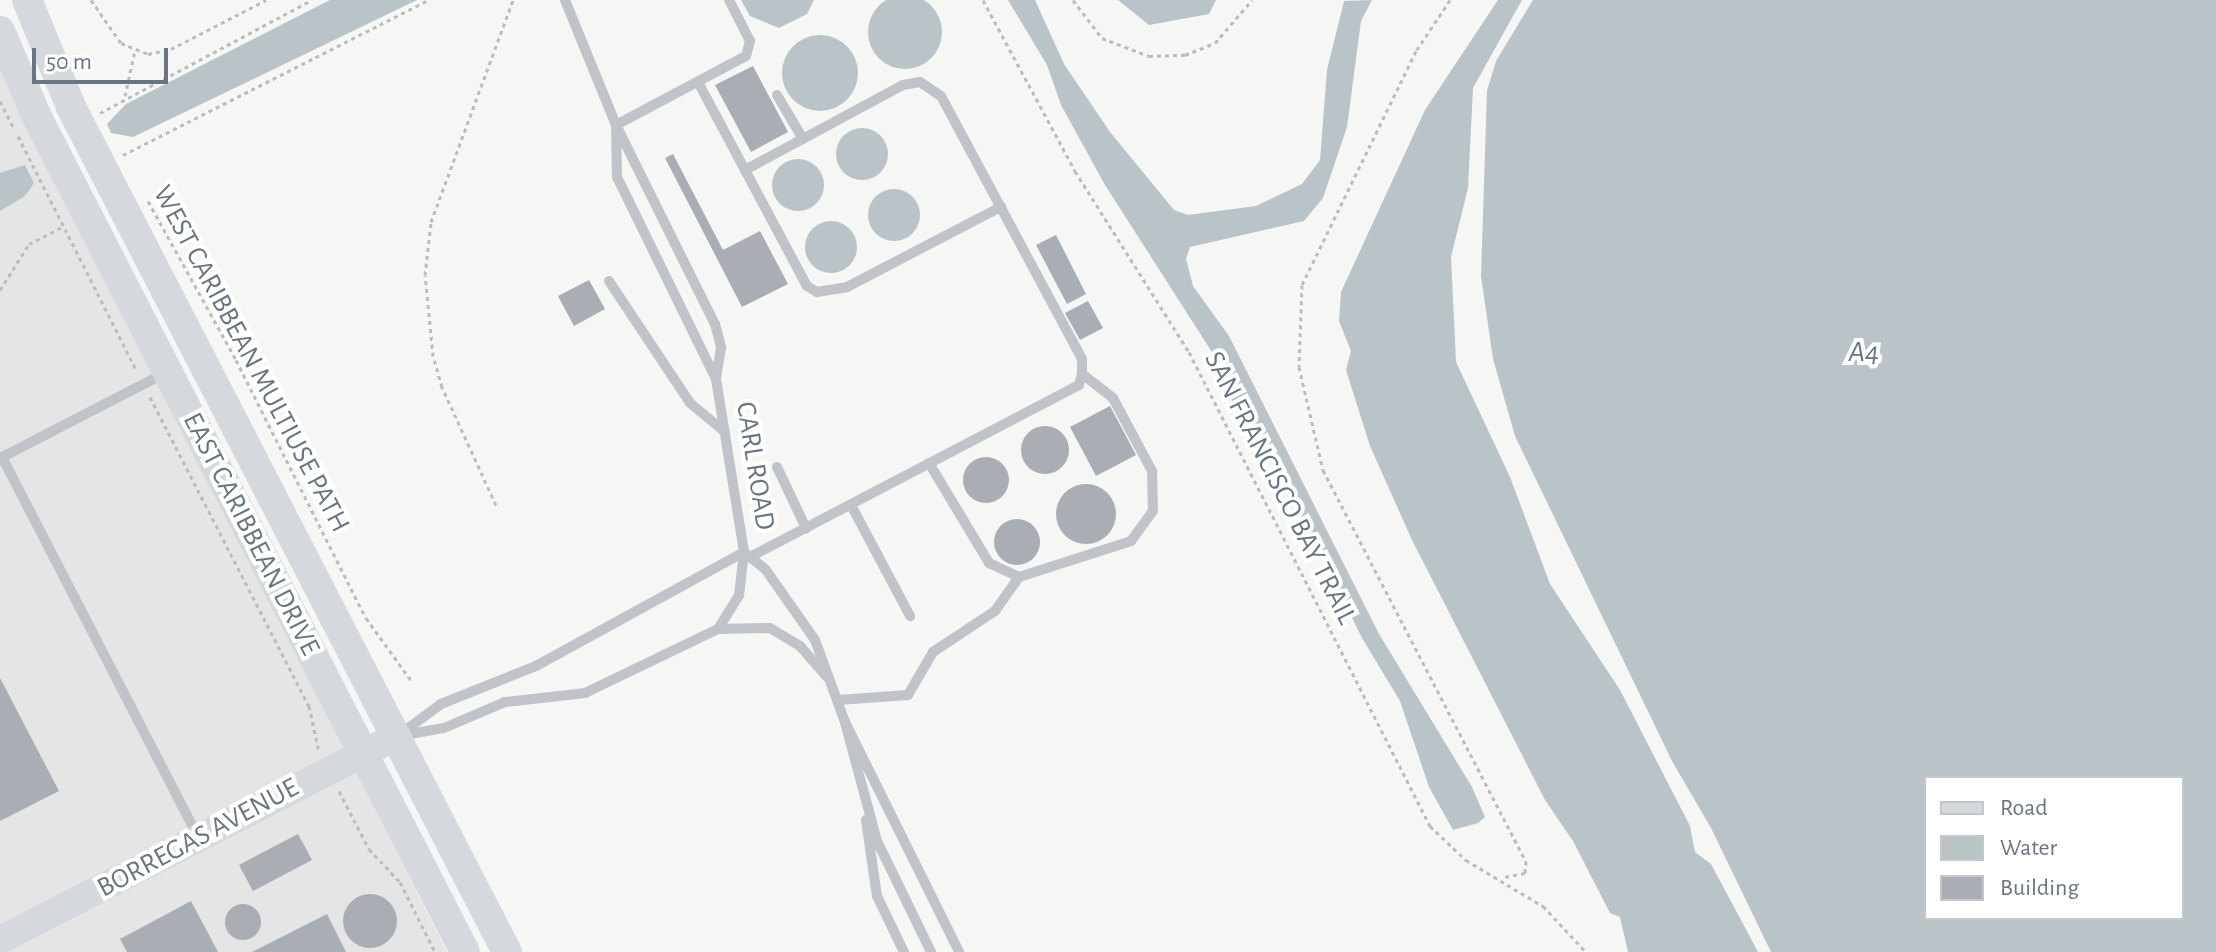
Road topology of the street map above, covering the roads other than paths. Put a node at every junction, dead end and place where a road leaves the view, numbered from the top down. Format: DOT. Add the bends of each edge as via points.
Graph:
graph roads {
  1 [pos="27,0"];
  2 [pos="565,0"];
  3 [pos="729,0"];
  4 [pos="17,49"];
  5 [pos="698,82"];
  6 [pos="777,95"];
  7 [pos="616,125"];
  8 [pos="803,139"];
  9 [pos="745,170"];
  10 [pos="1001,207"];
  11 [pos="609,281"];
  12 [pos="1082,374"];
  13 [pos="156,378"];
  14 [pos="716,379"];
  15 [pos="725,432"];
  16 [pos="929,463"];
  17 [pos="777,467"];
  18 [pos="851,505"];
  19 [pos="806,528"];
  20 [pos="747,555"];
  21 [pos="1019,577"];
  22 [pos="910,616"];
  23 [pos="718,629"];
  24 [pos="834,686"];
  25 [pos="838,700"];
  26 [pos="845,722"];
  27 [pos="397,736"];
  28 [pos="363,752"];
  29 [pos="864,802"];
  30 [pos="199,837"];
  31 [pos="0,940"];
  32 [pos="465,952"];
  33 [pos="507,952"];
  34 [pos="904,952"];
  35 [pos="931,952"];
  36 [pos="959,952"];
  1 -- 4 [label="main road"];
  2 -- 7 [label="lane, CARL ROAD"];
  3 -- 5 [label="lane" via="751,48 746,56"];
  4 -- 13 [label="main road, EAST CARIBBEAN DRIVE" via="37,117"];
  4 -- 27 [label="main road, EAST CARIBBEAN DRIVE" via="86,108 104,170"];
  5 -- 7 [label="lane"];
  5 -- 9 [label="lane"];
  6 -- 8 [label="lane"];
  7 -- 14 [label="lane, CARL ROAD" via="617,177"];
  7 -- 14 [label="lane, CARL ROAD" via="715,324 721,347"];
  8 -- 9 [label="lane"];
  8 -- 10 [label="lane" via="903,85 920,82 941,96"];
  9 -- 10 [label="lane" via="807,286 817,292 847,287"];
  10 -- 12 [label="lane" via="1082,359"];
  11 -- 15 [label="lane" via="690,403"];
  12 -- 16 [label="lane, BORREGAS AVENUE" via="1079,385"];
  12 -- 21 [label="lane" via="1113,398 1152,471 1153,511 1131,541"];
  13 -- 28 [label="main road, EAST CARIBBEAN DRIVE"];
  13 -- 30 [label="lane" via="2,457"];
  14 -- 15 [label="lane, CARL ROAD"];
  15 -- 20 [label="lane, CARL ROAD"];
  16 -- 18 [label="lane, BORREGAS AVENUE"];
  16 -- 21 [label="lane" via="982,554"];
  17 -- 19 [label="lane"];
  18 -- 19 [label="lane, BORREGAS AVENUE"];
  18 -- 22 [label="lane"];
  19 -- 20 [label="lane, BORREGAS AVENUE"];
  20 -- 23 [label="lane" via="739,596"];
  20 -- 24 [label="lane, CARL ROAD" via="766,570 815,640"];
  20 -- 27 [label="lane, BORREGAS AVENUE" via="536,666 441,704"];
  21 -- 25 [label="lane" via="995,611 933,652 908,695"];
  23 -- 24 [label="lane, BORREGAS AVENUE" via="770,628 800,646"];
  23 -- 27 [label="lane, BORREGAS AVENUE" via="585,693 505,702 444,728"];
  24 -- 25 [label="lane, CARL ROAD"];
  25 -- 26 [label="lane, CARL ROAD"];
  26 -- 29 [label="lane, CARL ROAD"];
  26 -- 36 [label="lane, CARL ROAD"];
  27 -- 28 [label="street, BORREGAS AVENUE"];
  27 -- 33 [label="main road, EAST CARIBBEAN DRIVE"];
  28 -- 30 [label="street, BORREGAS AVENUE"];
  28 -- 32 [label="main road, EAST CARIBBEAN DRIVE"];
  29 -- 34 [label="lane, CARL ROAD" via="877,896"];
  29 -- 35 [label="lane, CARL ROAD" via="877,841"];
  30 -- 31 [label="street, BORREGAS AVENUE"];
}
